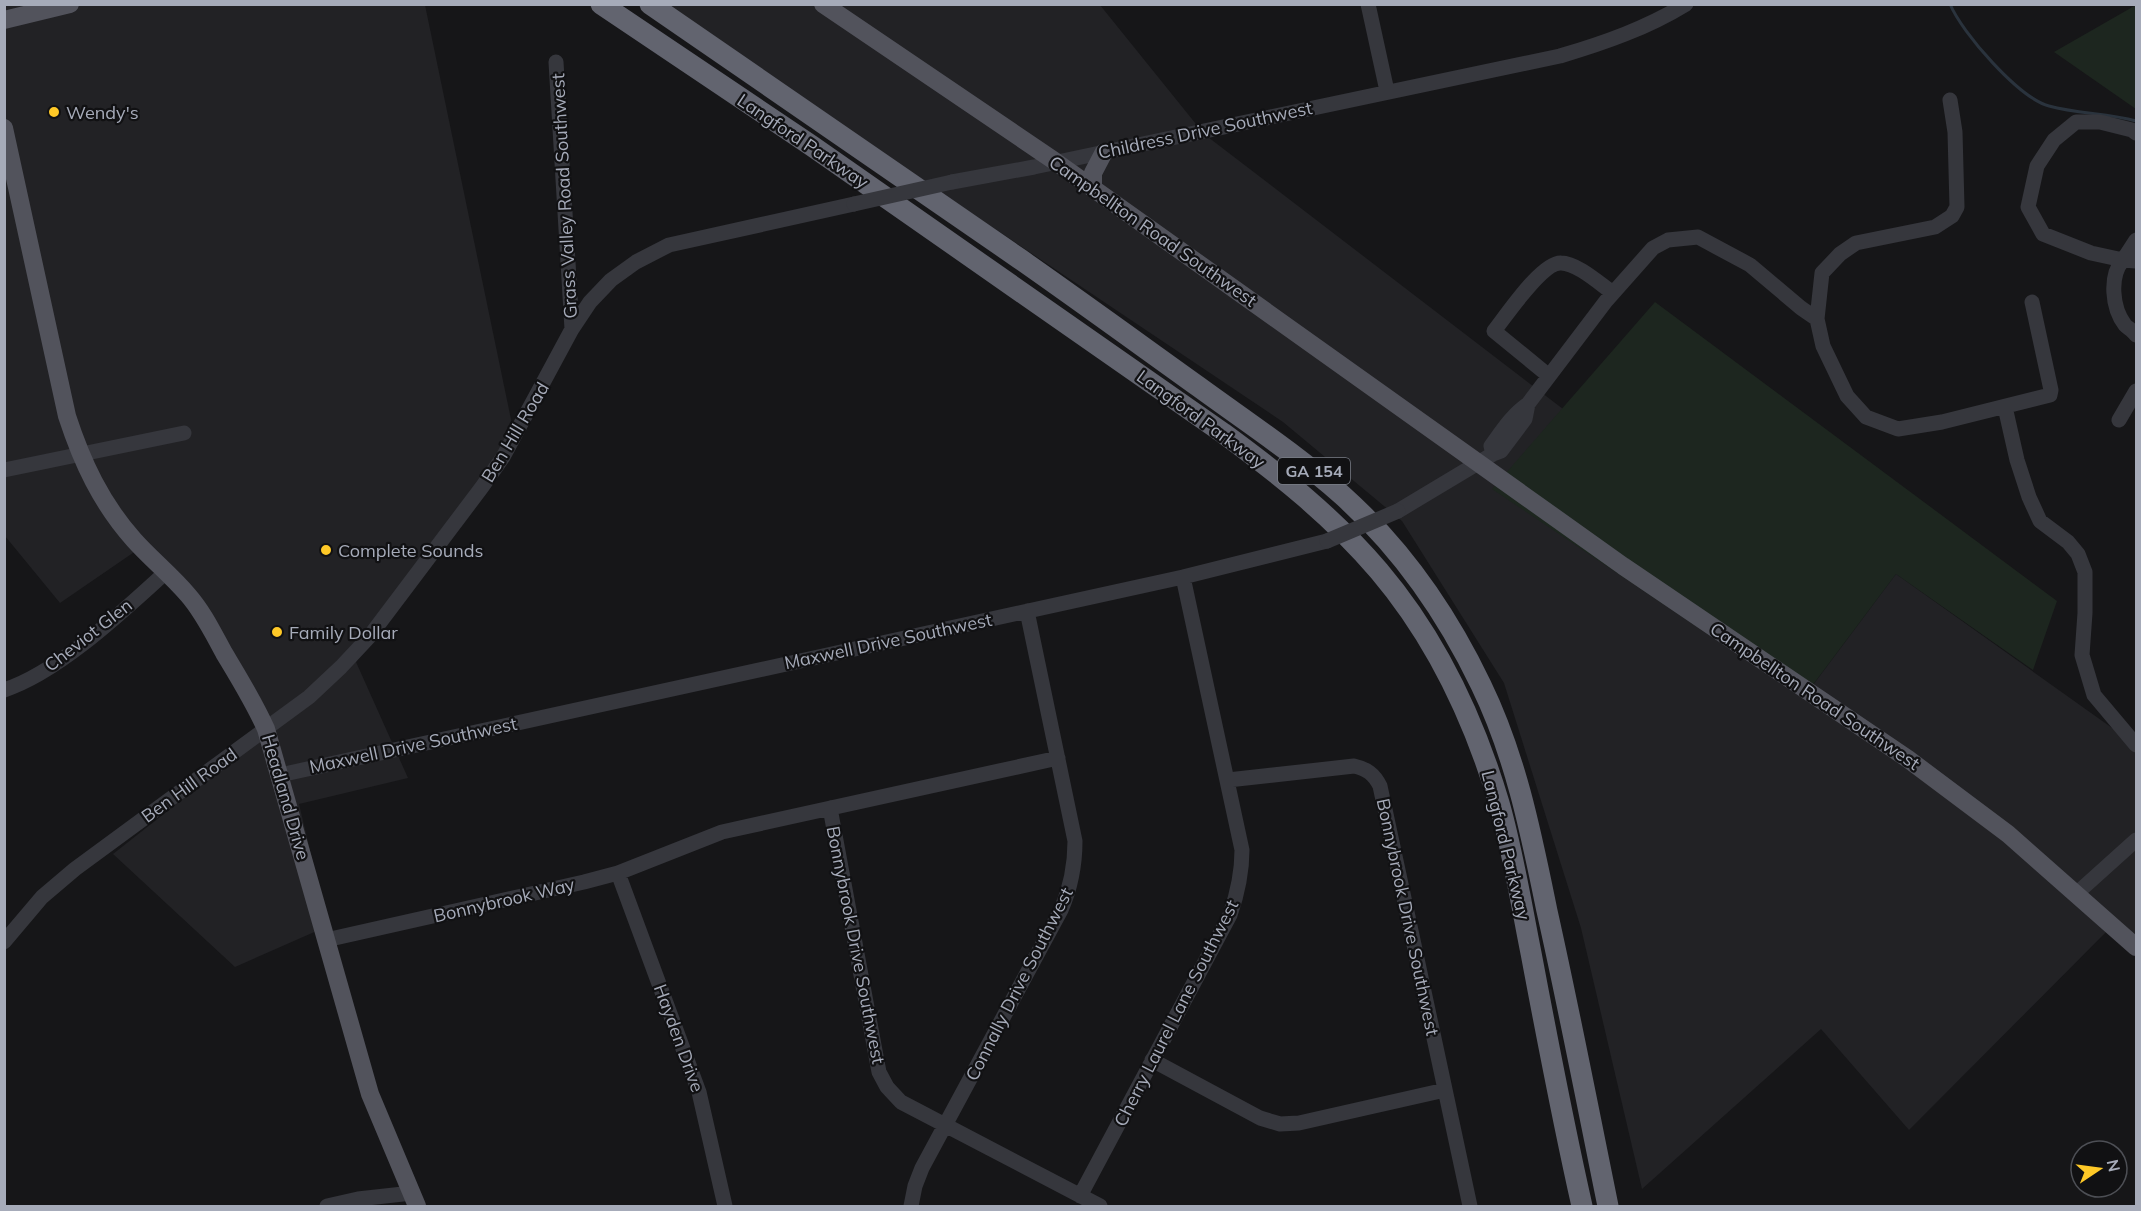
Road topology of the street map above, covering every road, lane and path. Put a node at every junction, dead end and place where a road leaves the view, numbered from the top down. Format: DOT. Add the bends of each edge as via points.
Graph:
graph roads {
  1 [pos="70,4"];
  2 [pos="589,4"];
  3 [pos="601,4"];
  4 [pos="650,4"];
  5 [pos="823,4"];
  6 [pos="1368,4"];
  7 [pos="1686,4"];
  8 [pos="4,20"];
  9 [pos="634,28"];
  10 [pos="556,62"];
  11 [pos="1387,91"];
  12 [pos="1950,100"];
  13 [pos="4,128"];
  14 [pos="2136,133"];
  15 [pos="1104,152"];
  16 [pos="1056,162"];
  17 [pos="1093,188"];
  18 [pos="2136,240"];
  19 [pos="2130,260"];
  20 [pos="1613,293"];
  21 [pos="2032,302"];
  22 [pos="1817,319"];
  23 [pos="572,329"];
  24 [pos="2136,335"];
  25 [pos="1549,376"];
  26 [pos="2136,391"];
  27 [pos="2005,407"];
  28 [pos="2119,420"];
  29 [pos="184,433"];
  30 [pos="79,453"];
  31 [pos="1486,458"];
  32 [pos="4,470"];
  33 [pos="165,572"];
  34 [pos="1183,577"];
  35 [pos="1027,611"];
  36 [pos="4,690"];
  37 [pos="266,729"];
  38 [pos="2136,746"];
  39 [pos="1058,758"];
  40 [pos="280,775"];
  41 [pos="1228,780"];
  42 [pos="830,808"];
  43 [pos="2136,840"];
  44 [pos="618,873"];
  45 [pos="2076,894"];
  46 [pos="326,940"];
  47 [pos="4,942"];
  48 [pos="2136,947"];
  49 [pos="1152,1059"];
  50 [pos="1445,1090"];
  51 [pos="945,1126"];
  52 [pos="1080,1196"];
  53 [pos="414,1200"];
  54 [pos="327,1206"];
  55 [pos="725,1206"];
  56 [pos="911,1206"];
  57 [pos="1100,1206"];
  58 [pos="1470,1206"];
  59 [pos="1582,1206"];
  60 [pos="1608,1206"];
  1 -- 8 [label="main road"];
  2 -- 9 [label="highway"];
  3 -- 9 [label="highway, Langford Parkway / GA 154"];
  4 -- 60 [label="highway, Langford Parkway / GA 154" via="1067,292 1298,458 1381,534 1436,606 1469,661 1511,759 1546,903"];
  5 -- 16 [label="main road, Campbellton Road Southwest"];
  6 -- 11 [label="street"];
  7 -- 11 [label="street, Childress Drive Southwest" via="1641,28 1560,56"];
  9 -- 59 [label="highway, Langford Parkway / GA 154" via="812,146 1232,440 1330,519 1380,572 1409,610 1451,682 1475,734 1496,795"];
  10 -- 23 [label="street, Grass Valley Road Southwest"];
  11 -- 15 [label="street, Childress Drive Southwest"];
  12 -- 22 [label="street" via="1957,207 1952,216 1935,227 1856,243 1840,254 1822,273"];
  13 -- 30 [label="main road, Headland Drive"];
  14 -- 19 [label="street" via="2100,122 2076,122 2054,140 2037,166 2028,207 2043,234 2091,254"];
  15 -- 16 [label="street, Childress Drive Southwest"];
  15 -- 17 [label="main road" via="1093,172"];
  16 -- 17 [label="main road, Campbellton Road Southwest"];
  16 -- 23 [label="street, Childress Drive Southwest, bridge" via="669,245 611,280"];
  17 -- 31 [label="main road, Campbellton Road Southwest"];
  18 -- 19 [label="street"];
  19 -- 24 [label="street" via="2118,266 2113,281 2115,301 2124,324"];
  20 -- 22 [label="street" via="1653,248 1668,240 1698,237 1750,265"];
  20 -- 25 [label="street"];
  20 -- 25 [label="street" via="1583,271 1562,262 1551,265 1494,331"];
  21 -- 27 [label="street" via="2051,393"];
  22 -- 27 [label="street" via="1823,346 1847,396 1866,417 1898,429"];
  23 -- 37 [label="street, Ben Hill Road" via="503,457 369,637 309,696"];
  25 -- 31 [label="street" via="1528,404 1517,411"];
  26 -- 28 [label="street"];
  27 -- 38 [label="street" via="2017,460 2040,521 2068,542 2085,572 2082,655 2094,695"];
  29 -- 30 [label="street"];
  30 -- 32 [label="street"];
  30 -- 33 [label="main road, Headland Drive" via="112,514"];
  31 -- 34 [label="street, Maxwell Drive Southwest, bridge" via="1398,511 1327,541"];
  31 -- 45 [label="main road, Campbellton Road Southwest" via="1623,566 1908,759 2008,834"];
  33 -- 36 [label="street, Cheviot Glen" via="66,655 22,684"];
  33 -- 37 [label="main road, Headland Drive" via="203,615"];
  34 -- 35 [label="street, Maxwell Drive Southwest"];
  34 -- 41 [label="street, Cherry Laurel Lane Southwest"];
  35 -- 39 [label="street, Connally Drive Southwest"];
  35 -- 40 [label="street, Maxwell Drive Southwest"];
  37 -- 40 [label="main road, Headland Drive"];
  37 -- 47 [label="street, Ben Hill Road" via="75,869 42,897"];
  39 -- 42 [label="street, Bonnybrook Way"];
  39 -- 51 [label="street, Connally Drive Southwest" via="1075,841 1070,889"];
  40 -- 46 [label="main road, Headland Drive"];
  41 -- 49 [label="street, Cherry Laurel Lane Southwest" via="1242,849 1238,892 1230,915"];
  41 -- 50 [label="street, Bonnybrook Drive Southwest" via="1354,766 1376,777"];
  42 -- 44 [label="street, Bonnybrook Way" via="722,832"];
  42 -- 51 [label="street, Bonnybrook Drive Southwest" via="879,1072 901,1102"];
  43 -- 45 [label="street"];
  44 -- 46 [label="street, Bonnybrook Way"];
  44 -- 55 [label="street, Hayden Drive" via="699,1092"];
  45 -- 48 [label="main road, Campbellton Road Southwest"];
  46 -- 53 [label="main road, Headland Drive" via="370,1094"];
  49 -- 50 [label="street" via="1260,1118 1280,1124"];
  49 -- 52 [label="street, Cherry Laurel Lane Southwest"];
  50 -- 58 [label="street, Bonnybrook Drive Southwest"];
  51 -- 52 [label="street, Bonnybrook Drive Southwest"];
  51 -- 56 [label="street, Connally Drive Southwest" via="922,1168"];
  52 -- 57 [label="street, Bonnybrook Drive Southwest"];
  53 -- 54 [label="street" via="358,1199"];
}
